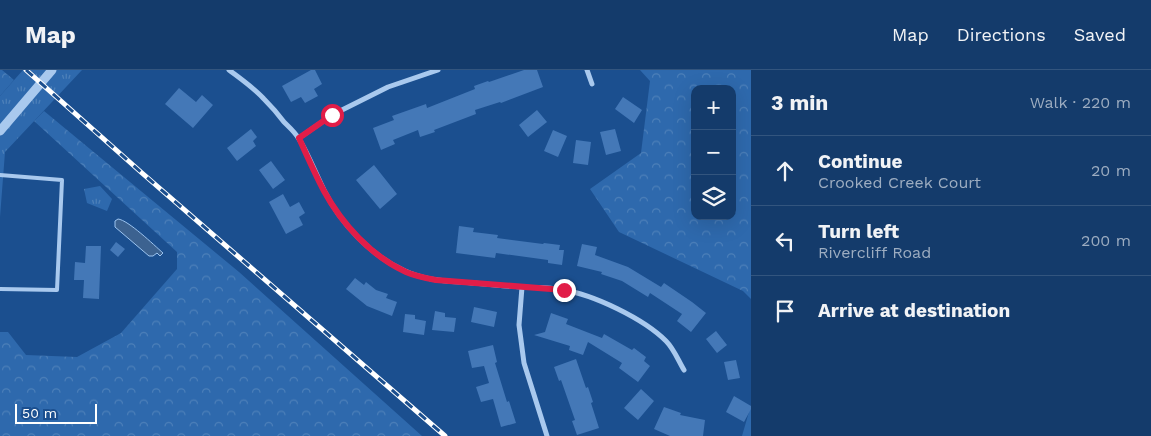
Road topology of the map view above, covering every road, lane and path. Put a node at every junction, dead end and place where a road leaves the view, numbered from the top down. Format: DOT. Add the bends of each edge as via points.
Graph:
graph roads {
  1 [pos="52,70"];
  2 [pos="230,70"];
  3 [pos="438,70"];
  4 [pos="587,70"];
  5 [pos="592,84"];
  6 [pos="0,131"];
  7 [pos="299,138"];
  8 [pos="0,175"];
  9 [pos="522,287"];
  10 [pos="0,289"];
  11 [pos="684,370"];
  12 [pos="547,436"];
  1 -- 6 [label="street"];
  2 -- 7 [label="street" via="263,98"];
  3 -- 7 [label="street" via="388,87 332,115"];
  4 -- 5 [label="street"];
  7 -- 9 [label="street" via="324,192 342,219 386,261 420,277"];
  8 -- 10 [label="lane" via="62,180 57,290"];
  9 -- 11 [label="street" via="564,290 607,304 665,340"];
  9 -- 12 [label="street" via="520,325 524,363"];
}
